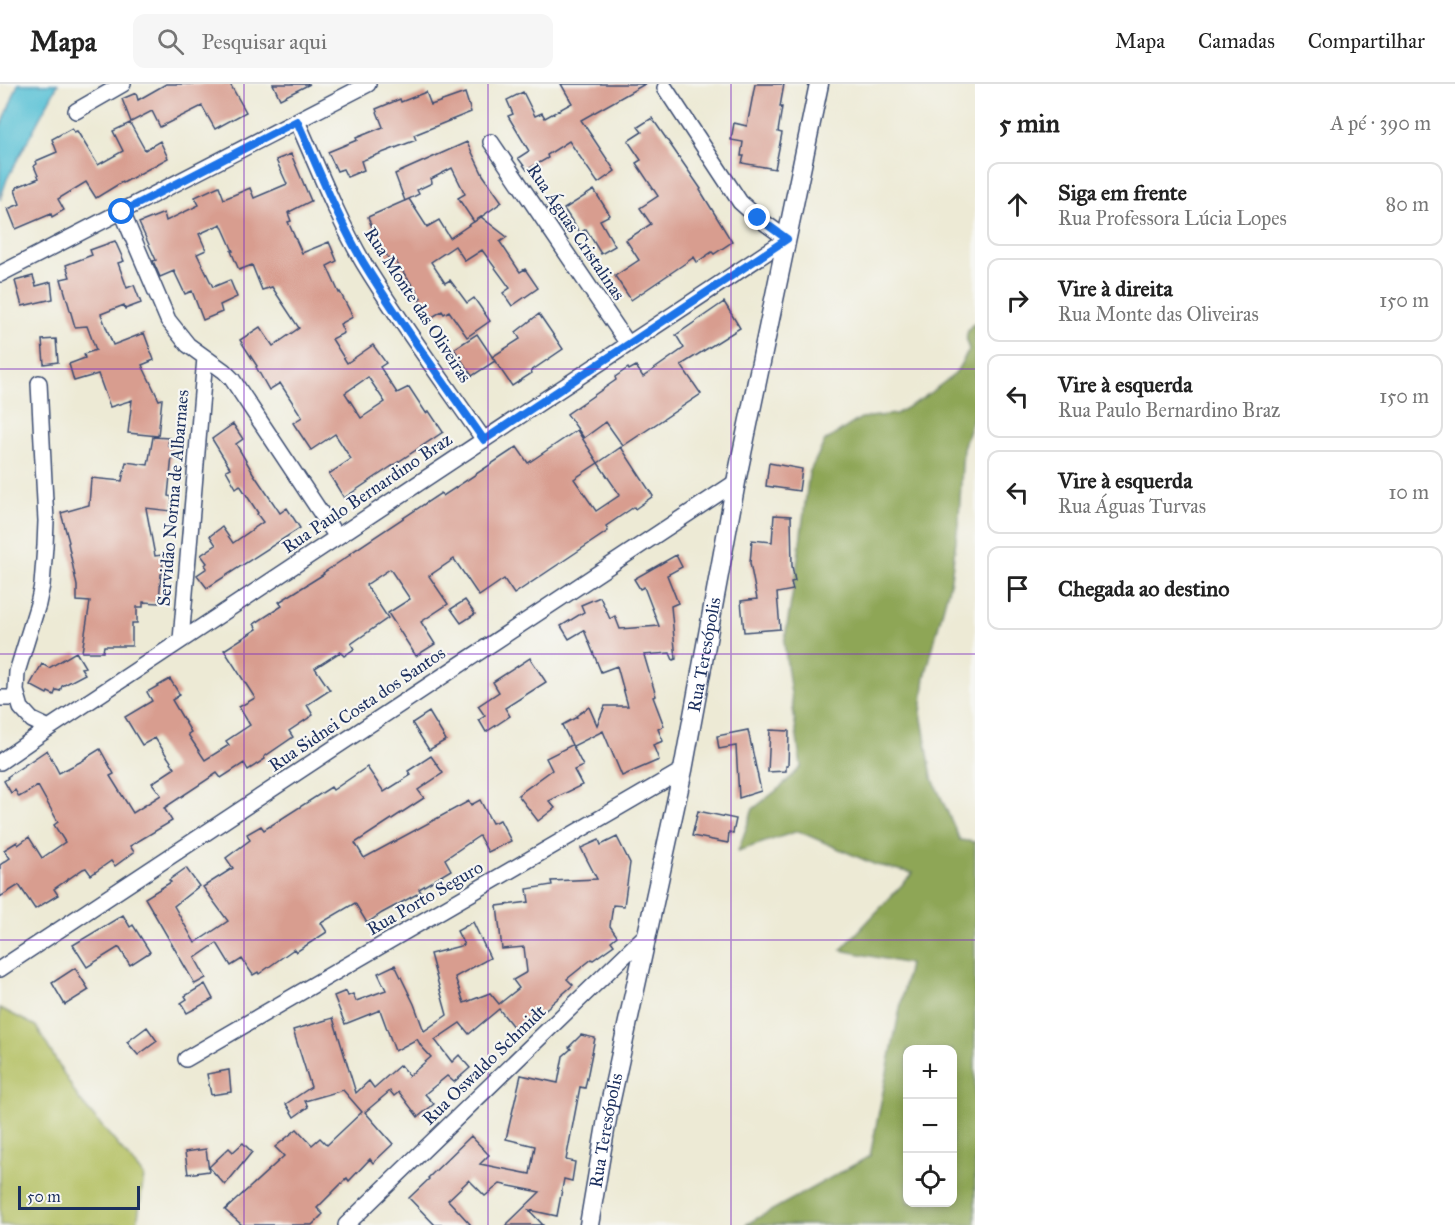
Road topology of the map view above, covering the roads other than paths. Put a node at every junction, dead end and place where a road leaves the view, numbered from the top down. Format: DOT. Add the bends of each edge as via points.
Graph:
graph roads {
  1 [pos="123,84"];
  2 [pos="368,84"];
  3 [pos="819,84"];
  4 [pos="665,88"];
  5 [pos="76,111"];
  6 [pos="297,121"];
  7 [pos="491,142"];
  8 [pos="122,212"];
  9 [pos="787,239"];
  10 [pos="0,274"];
  11 [pos="628,344"];
  12 [pos="205,358"];
  13 [pos="39,382"];
  14 [pos="484,440"];
  15 [pos="736,482"];
  16 [pos="337,537"];
  17 [pos="181,640"];
  18 [pos="0,698"];
  19 [pos="18,698"];
  20 [pos="49,728"];
  21 [pos="0,762"];
  22 [pos="683,770"];
  23 [pos="648,933"];
  24 [pos="0,969"];
  25 [pos="186,1059"];
  26 [pos="346,1225"];
  27 [pos="588,1225"];
  1 -- 5 [label="street"];
  2 -- 6 [label="street"];
  3 -- 9 [label="street, Rua Teresópolis"];
  4 -- 9 [label="street" via="731,191"];
  6 -- 8 [label="street"];
  6 -- 14 [label="street, Rua Monte das Oliveiras" via="362,260"];
  7 -- 11 [label="street, Rua Águas Cristalinas"];
  8 -- 10 [label="street"];
  8 -- 12 [label="street" via="168,320 188,345"];
  9 -- 11 [label="street, Rua Paulo Bernardino Braz"];
  9 -- 15 [label="street, Rua Teresópolis"];
  11 -- 14 [label="street, Rua Paulo Bernardino Braz"];
  12 -- 16 [label="street" via="232,379"];
  12 -- 17 [label="street, Servidão Norma de Albarnaes"];
  13 -- 19 [label="street" via="45,546 38,604 17,672"];
  14 -- 16 [label="street, Rua Paulo Bernardino Braz"];
  15 -- 22 [label="street, Rua Teresópolis"];
  15 -- 24 [label="street, Rua Sidnei Costa dos Santos"];
  16 -- 17 [label="street, Rua Paulo Bernardino Braz"];
  17 -- 20 [label="street, Rua Paulo Bernardino Braz"];
  18 -- 19 [label="street"];
  19 -- 20 [label="street" via="32,720"];
  20 -- 21 [label="street, Rua Paulo Bernardino Braz"];
  22 -- 23 [label="street, Rua Teresópolis"];
  22 -- 25 [label="street, Rua Porto Seguro"];
  23 -- 26 [label="street, Rua Oswaldo Schmidt"];
  23 -- 27 [label="street, Rua Teresópolis"];
}
